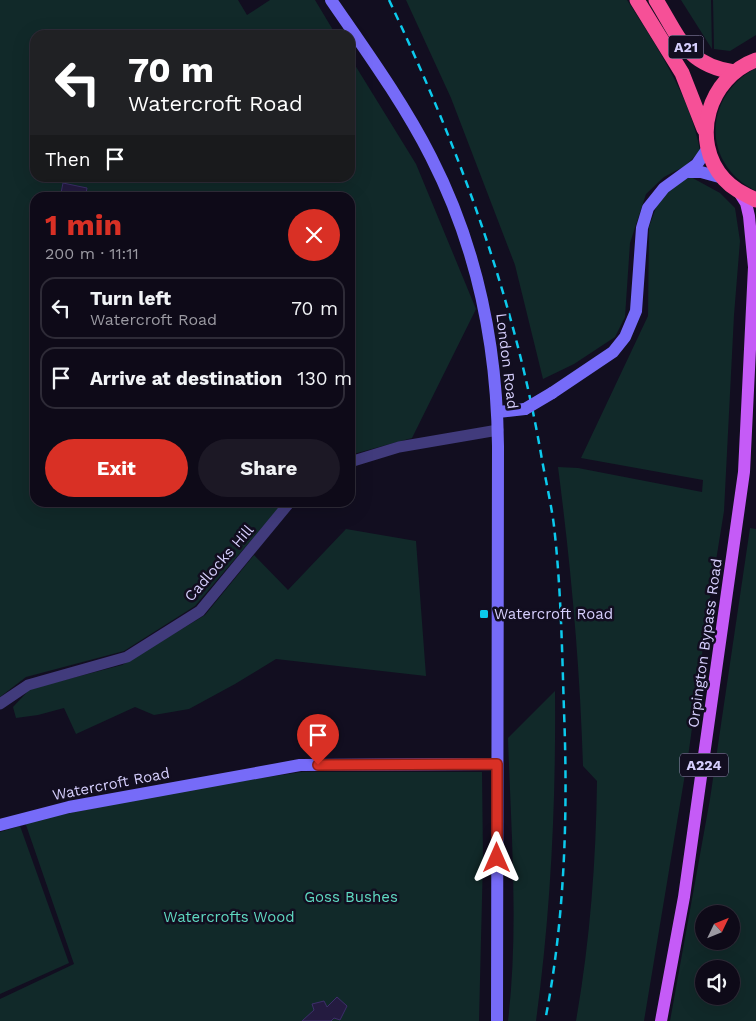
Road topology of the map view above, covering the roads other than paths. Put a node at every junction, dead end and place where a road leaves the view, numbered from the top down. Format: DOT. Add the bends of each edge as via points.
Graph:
graph roads {
  1 [pos="331,0"];
  2 [pos="636,0"];
  3 [pos="656,0"];
  4 [pos="351,30"];
  5 [pos="355,37"];
  6 [pos="753,58"];
  7 [pos="734,72"];
  8 [pos="707,141"];
  9 [pos="689,172"];
  10 [pos="723,178"];
  11 [pos="739,192"];
  12 [pos="756,200"];
  13 [pos="755,264"];
  14 [pos="498,412"];
  15 [pos="498,430"];
  16 [pos="355,461"];
  17 [pos="286,507"];
  18 [pos="0,704"];
  19 [pos="497,764"];
  20 [pos="0,825"];
  21 [pos="496,1021"];
  22 [pos="661,1021"];
  1 -- 4 [label="street, London Road"];
  2 -- 8 [label="highway, A21" via="685,80"];
  3 -- 7 [label="highway, A21" via="698,60 712,68"];
  5 -- 14 [label="street, London Road" via="414,127 452,201 473,264 487,321"];
  6 -- 7 [label="highway"];
  7 -- 8 [label="highway" via="712,101"];
  8 -- 9 [label="street"];
  8 -- 10 [label="highway"];
  9 -- 10 [label="street"];
  9 -- 14 [label="street, bridge" via="659,192 646,213 636,310 626,337 613,352 552,393 524,409"];
  10 -- 11 [label="highway"];
  11 -- 12 [label="highway"];
  11 -- 13 [label="main road, Orpington Bypass Road / A224" via="749,216"];
  13 -- 22 [label="main road, Orpington Bypass Road / A224" via="747,439 740,508 684,897"];
  14 -- 15 [label="street, London Road"];
  15 -- 16 [label="street" via="399,448"];
  15 -- 19 [label="street, London Road"];
  17 -- 18 [label="street, Cadlocks Hill" via="200,611 127,657 28,685"];
  19 -- 20 [label="street, Watercroft Road" via="300,765 69,807"];
  19 -- 21 [label="street, London Road"];
}
